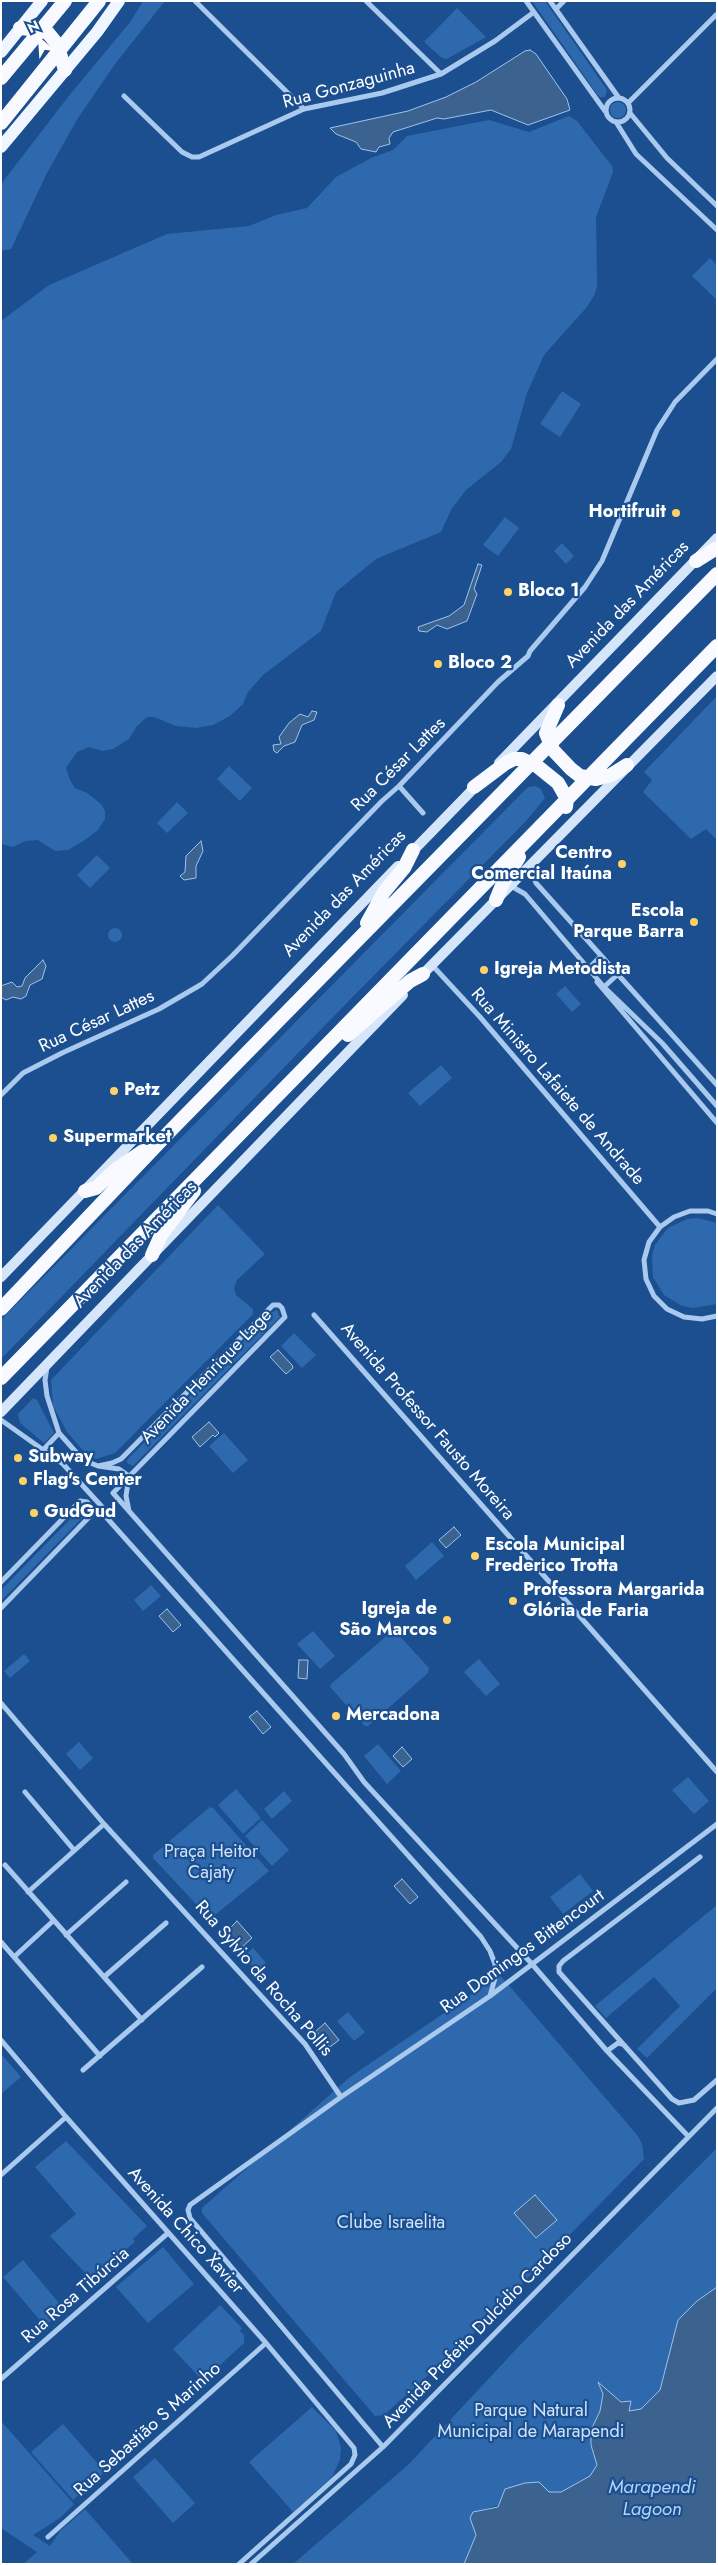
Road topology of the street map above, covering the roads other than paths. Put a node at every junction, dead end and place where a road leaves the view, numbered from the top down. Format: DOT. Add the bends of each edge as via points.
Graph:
graph roads {
  1 [pos="42,1"];
  2 [pos="65,1"];
  3 [pos="98,1"];
  4 [pos="119,1"];
  5 [pos="195,1"];
  6 [pos="366,1"];
  7 [pos="526,1"];
  8 [pos="550,1"];
  9 [pos="564,1"];
  10 [pos="556,9"];
  11 [pos="534,12"];
  12 [pos="717,14"];
  13 [pos="20,28"];
  14 [pos="41,30"];
  15 [pos="60,50"];
  16 [pos="1,52"];
  17 [pos="65,70"];
  18 [pos="441,74"];
  19 [pos="1,78"];
  20 [pos="124,96"];
  21 [pos="619,98"];
  22 [pos="628,103"];
  23 [pos="304,109"];
  24 [pos="605,111"];
  25 [pos="630,113"];
  26 [pos="616,122"];
  27 [pos="1,123"];
  28 [pos="1,147"];
  29 [pos="717,206"];
  30 [pos="717,230"];
  31 [pos="717,359"];
  32 [pos="717,538"];
  33 [pos="717,548"];
  34 [pos="696,561"];
  35 [pos="717,574"];
  36 [pos="717,646"];
  37 [pos="717,676"];
  38 [pos="558,705"];
  39 [pos="550,743"];
  40 [pos="530,762"];
  41 [pos="627,765"];
  42 [pos="587,778"];
  43 [pos="399,786"];
  44 [pos="474,787"];
  45 [pos="567,799"];
  46 [pos="424,813"];
  47 [pos="413,850"];
  48 [pos="529,866"];
  49 [pos="510,886"];
  50 [pos="496,900"];
  51 [pos="353,946"];
  52 [pos="601,956"];
  53 [pos="587,967"];
  54 [pos="428,969"];
  55 [pos="618,974"];
  56 [pos="604,987"];
  57 [pos="305,1067"];
  58 [pos="717,1085"];
  59 [pos="1,1095"];
  60 [pos="717,1106"];
  61 [pos="717,1123"];
  62 [pos="172,1129"];
  63 [pos="212,1164"];
  64 [pos="85,1191"];
  65 [pos="717,1214"];
  66 [pos="660,1227"];
  67 [pos="152,1255"];
  68 [pos="2,1276"];
  69 [pos="1,1309"];
  70 [pos="314,1315"];
  71 [pos="717,1316"];
  72 [pos="48,1365"];
  73 [pos="1,1378"];
  74 [pos="1,1412"];
  75 [pos="1,1420"];
  76 [pos="59,1433"];
  77 [pos="44,1449"];
  78 [pos="98,1466"];
  79 [pos="129,1476"];
  80 [pos="94,1511"];
  81 [pos="129,1511"];
  82 [pos="106,1517"];
  83 [pos="1,1582"];
  84 [pos="1,1608"];
  85 [pos="1,1703"];
  86 [pos="717,1772"];
  87 [pos="25,1792"];
  88 [pos="104,1824"];
  89 [pos="717,1824"];
  90 [pos="74,1850"];
  91 [pos="700,1857"];
  92 [pos="5,1865"];
  93 [pos="126,1882"];
  94 [pos="28,1892"];
  95 [pos="53,1921"];
  96 [pos="166,1923"];
  97 [pos="66,1935"];
  98 [pos="1,1942"];
  99 [pos="14,1957"];
  100 [pos="532,1964"];
  101 [pos="202,1967"];
  102 [pos="104,1977"];
  103 [pos="490,1996"];
  104 [pos="142,2020"];
  105 [pos="1,2040"];
  106 [pos="621,2044"];
  107 [pos="607,2051"];
  108 [pos="100,2056"];
  109 [pos="83,2070"];
  110 [pos="717,2080"];
  111 [pos="341,2097"];
  112 [pos="717,2108"];
  113 [pos="66,2117"];
  114 [pos="688,2136"];
  115 [pos="1,2175"];
  116 [pos="168,2233"];
  117 [pos="266,2343"];
  118 [pos="1,2379"];
  119 [pos="383,2448"];
  120 [pos="48,2537"];
  121 [pos="238,2564"];
  122 [pos="251,2564"];
  1 -- 13 [label="main road"];
  2 -- 14 [label="highway"];
  3 -- 15 [label="highway"];
  4 -- 17 [label="main road"];
  5 -- 23 [label="street"];
  6 -- 18 [label="street"];
  7 -- 11 [label="street"];
  8 -- 10 [label="street"];
  9 -- 10 [label="street"];
  10 -- 21 [label="street"];
  11 -- 18 [label="street, Rua Gonzaguinha"];
  11 -- 24 [label="street"];
  12 -- 22 [label="street"];
  13 -- 14 [label="highway"];
  13 -- 16 [label="main road"];
  14 -- 15 [label="highway"];
  14 -- 19 [label="highway"];
  15 -- 17 [label="highway"];
  15 -- 27 [label="highway"];
  17 -- 28 [label="main road"];
  18 -- 23 [label="street, Rua Gonzaguinha" via="382,93"];
  20 -- 23 [label="street, Rua Gonzaguinha" via="182,152 192,157 212,153"];
  21 -- 22 [label="street"];
  21 -- 24 [label="street" via="608,103"];
  22 -- 25 [label="street"];
  24 -- 26 [label="street" via="610,120"];
  25 -- 26 [label="street" via="623,121"];
  25 -- 29 [label="street" via="667,158"];
  26 -- 30 [label="street" via="636,154"];
  31 -- 43 [label="street, Rua César Lattes" via="674,402 657,430 606,552 585,587 528,656 498,682"];
  32 -- 34 [label="main road, Avenida das Américas"];
  33 -- 34 [label="highway"];
  34 -- 38 [label="main road, Avenida das Américas"];
  35 -- 39 [label="highway"];
  36 -- 42 [label="highway, Avenida das Américas"];
  37 -- 41 [label="main road, Avenida das Américas"];
  38 -- 39 [label="highway" via="547,728"];
  38 -- 44 [label="main road, Avenida das Américas"];
  39 -- 40 [label="highway"];
  39 -- 42 [label="highway" via="571,769"];
  40 -- 44 [label="highway" via="514,759"];
  40 -- 45 [label="highway" via="549,775"];
  40 -- 51 [label="highway"];
  41 -- 42 [label="highway" via="603,778"];
  41 -- 48 [label="main road, Avenida das Américas"];
  42 -- 45 [label="highway, Avenida das Américas"];
  43 -- 46 [label="street"];
  43 -- 59 [label="street, Rua César Lattes" via="202,984 158,1009 23,1074"];
  44 -- 47 [label="main road, Avenida das Américas"];
  45 -- 50 [label="highway" via="562,814 518,859"];
  45 -- 57 [label="highway, Avenida das Américas"];
  47 -- 51 [label="highway"];
  47 -- 64 [label="main road, Avenida das Américas"];
  48 -- 49 [label="main road, Avenida das Américas"];
  48 -- 52 [label="street" via="536,883"];
  49 -- 50 [label="main road, Avenida das Américas"];
  49 -- 53 [label="street" via="525,894"];
  50 -- 54 [label="main road, Avenida das Américas"];
  51 -- 62 [label="highway"];
  52 -- 53 [label="street"];
  52 -- 55 [label="street"];
  53 -- 56 [label="street"];
  53 -- 61 [label="street" via="603,992"];
  54 -- 57 [label="highway" via="334,1048"];
  54 -- 66 [label="street, Rua Ministro Lafaiete de Andrade" via="480,1017"];
  54 -- 67 [label="main road, Avenida das Américas"];
  55 -- 56 [label="street"];
  55 -- 58 [label="street"];
  56 -- 60 [label="street" via="662,1043"];
  57 -- 63 [label="highway, Avenida das Américas"];
  62 -- 64 [label="highway" via="96,1188"];
  62 -- 69 [label="highway"];
  63 -- 67 [label="highway" via="161,1235"];
  63 -- 73 [label="highway, Avenida das Américas"];
  64 -- 68 [label="main road, Avenida das Américas"];
  65 -- 66 [label="street" via="690,1211"];
  66 -- 71 [label="street" via="649,1242 644,1260 646,1279 654,1296 667,1309 684,1317 702,1319"];
  67 -- 72 [label="main road, Avenida das Américas"];
  70 -- 86 [label="street, Avenida Professor Fausto Moreira"];
  72 -- 74 [label="main road, Avenida das Américas"];
  72 -- 76 [label="street" via="45,1380 47,1396"];
  75 -- 77 [label="street"];
  76 -- 77 [label="street"];
  76 -- 78 [label="street" via="83,1460"];
  77 -- 82 [label="street" via="87,1490 104,1509"];
  78 -- 79 [label="street" via="119,1469"];
  78 -- 79 [label="street, Avenida Henrique Lage" via="121,1459 273,1305 279,1305 285,1317"];
  79 -- 81 [label="street" via="126,1496"];
  79 -- 81 [label="street, Avenida Henrique Lage" via="113,1494"];
  80 -- 82 [label="street"];
  80 -- 83 [label="street" via="87,1502 80,1501"];
  80 -- 84 [label="street"];
  81 -- 100 [label="street" via="344,1754 364,1782"];
  82 -- 103 [label="street" via="481,1937 495,1964"];
  85 -- 88 [label="street, Rua Sylvio da Rocha Pollis"];
  87 -- 90 [label="street"];
  88 -- 90 [label="street"];
  88 -- 111 [label="street, Rua Sylvio da Rocha Pollis" via="305,2044"];
  89 -- 100 [label="street, Rua Domingos Bittencourt"];
  90 -- 94 [label="street"];
  91 -- 106 [label="street" via="559,1966 561,1977"];
  92 -- 94 [label="street"];
  93 -- 97 [label="street"];
  94 -- 95 [label="street"];
  95 -- 97 [label="street"];
  95 -- 99 [label="street"];
  96 -- 102 [label="street"];
  97 -- 102 [label="street"];
  98 -- 99 [label="street"];
  99 -- 108 [label="street"];
  100 -- 103 [label="street, Rua Domingos Bittencourt"];
  100 -- 107 [label="street"];
  101 -- 104 [label="street"];
  102 -- 104 [label="street"];
  103 -- 111 [label="street, Rua Domingos Bittencourt"];
  104 -- 108 [label="street"];
  105 -- 113 [label="street, Avenida Chico Xavier"];
  106 -- 107 [label="street"];
  106 -- 110 [label="street" via="679,2103 694,2100"];
  107 -- 114 [label="street"];
  108 -- 109 [label="street"];
  111 -- 119 [label="street, Avenida Chico Xavier" via="195,2200 188,2210 190,2218"];
  112 -- 114 [label="street, Avenida Prefeito Dulcídio Cardoso"];
  113 -- 115 [label="street"];
  113 -- 116 [label="street, Avenida Chico Xavier"];
  114 -- 119 [label="street, Avenida Prefeito Dulcídio Cardoso"];
  116 -- 117 [label="street, Avenida Chico Xavier"];
  116 -- 118 [label="street, Rua Rosa Tibúrcia"];
  117 -- 120 [label="street, Rua Sebastião S Marinho"];
  117 -- 121 [label="street, Avenida Chico Xavier" via="350,2441 355,2455 351,2464"];
  119 -- 122 [label="street, Avenida Prefeito Dulcídio Cardoso"];
}
